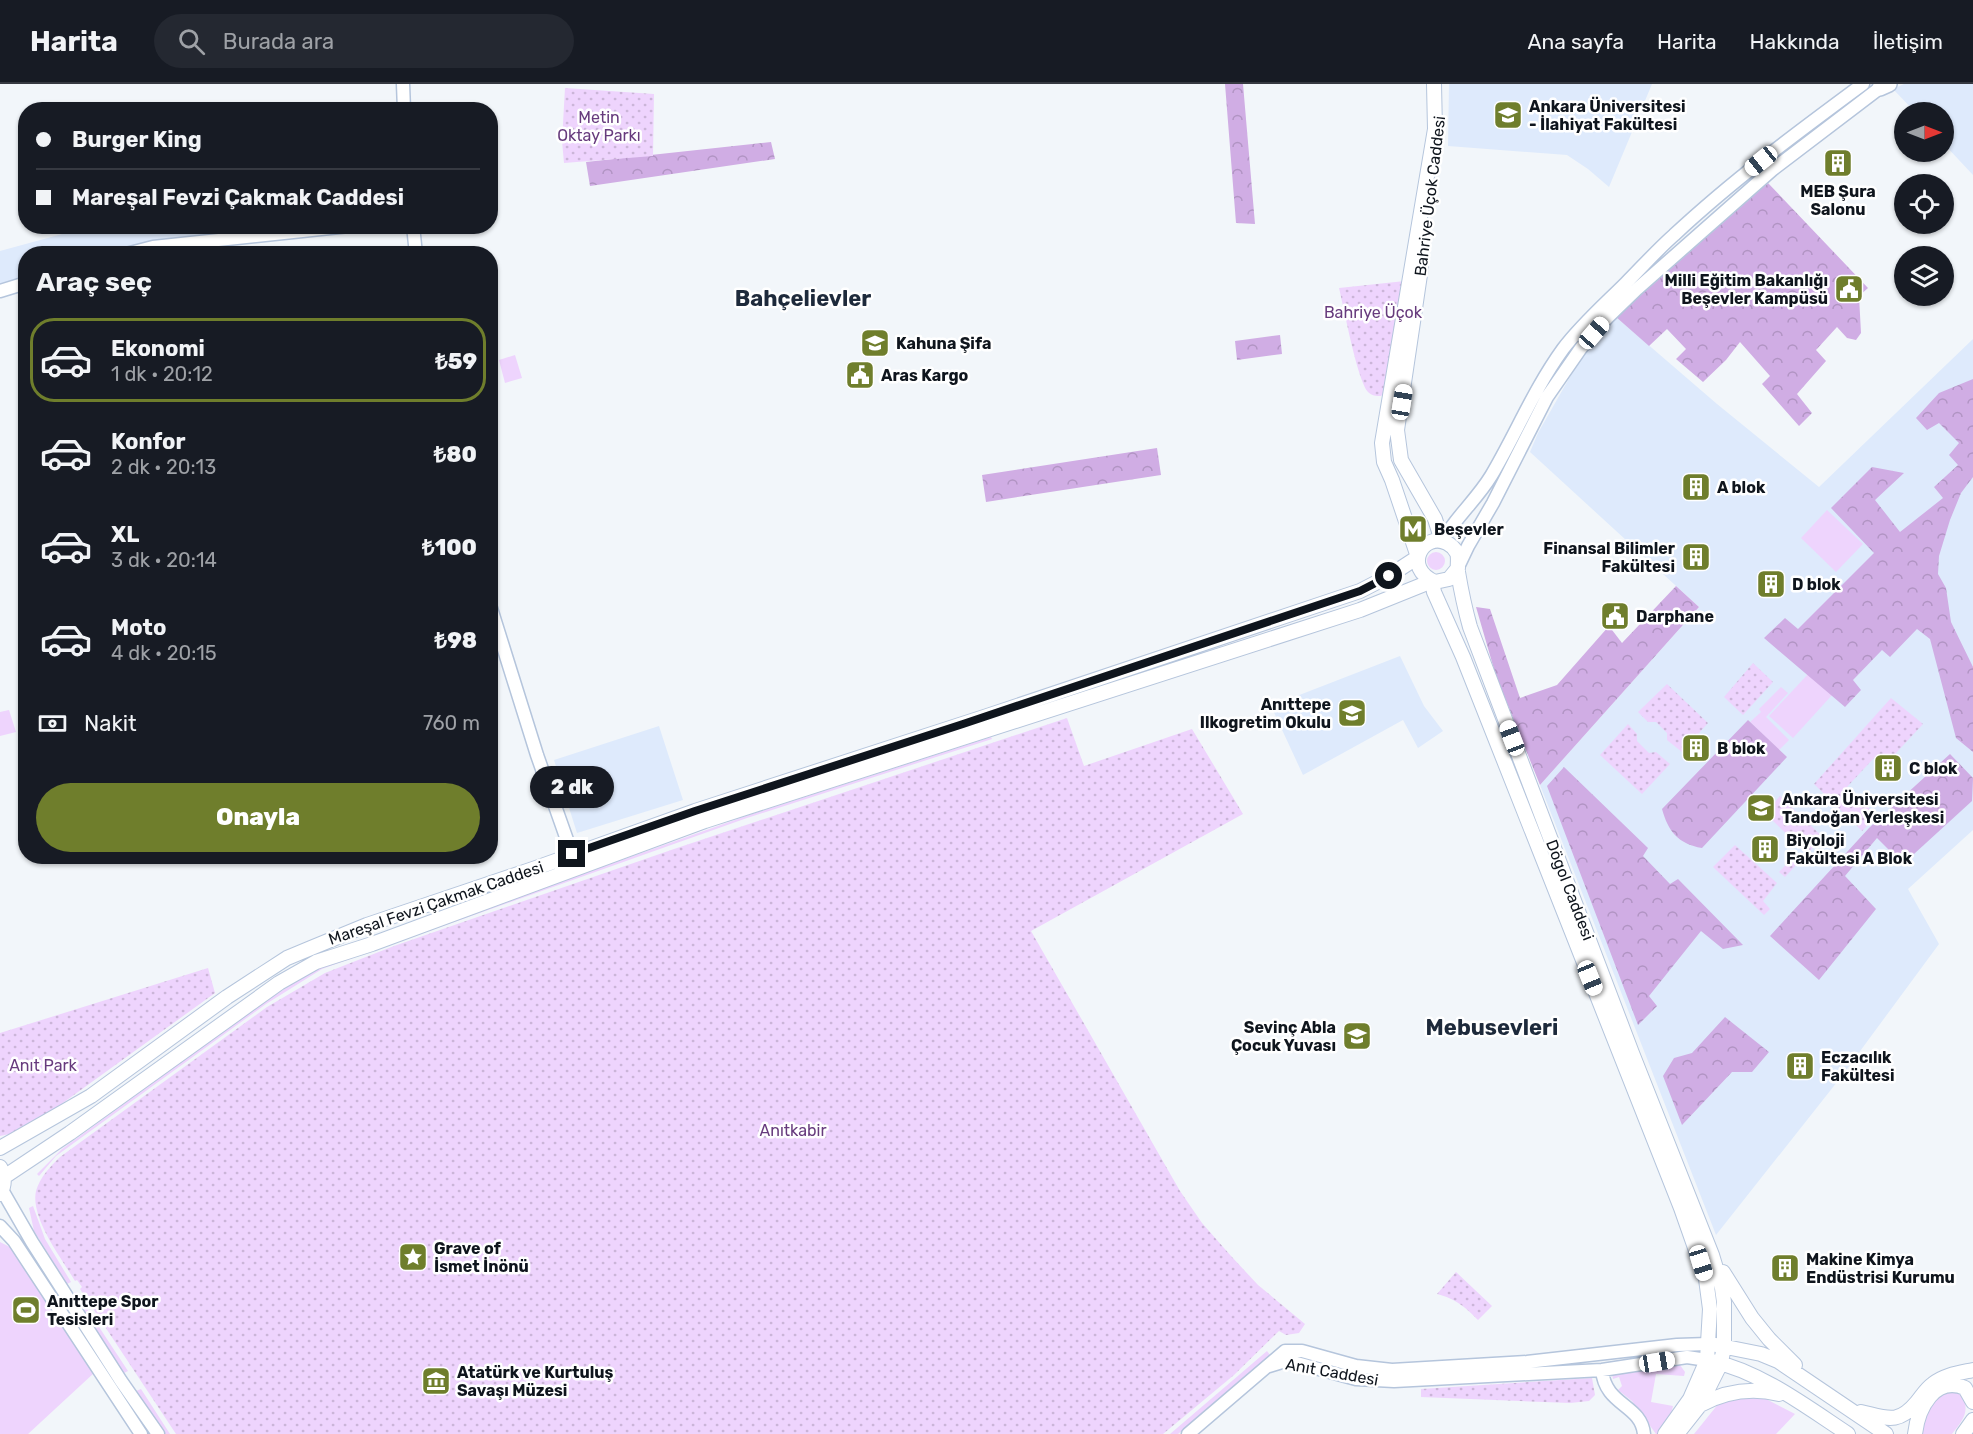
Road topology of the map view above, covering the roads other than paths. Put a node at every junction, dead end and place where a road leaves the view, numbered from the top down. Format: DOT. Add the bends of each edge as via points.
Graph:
graph roads {
  1 [pos="403,84"];
  2 [pos="1434,84"];
  3 [pos="1440,84"];
  4 [pos="1863,84"];
  5 [pos="1885,85"];
  6 [pos="404,102"];
  7 [pos="274,234"];
  8 [pos="162,246"];
  9 [pos="18,286"];
  10 [pos="0,291"];
  11 [pos="1393,414"];
  12 [pos="1442,541"];
  13 [pos="1418,557"];
  14 [pos="1458,568"];
  15 [pos="1432,581"];
  16 [pos="498,633"];
  17 [pos="572,854"];
  18 [pos="0,1148"];
  19 [pos="2,1182"];
  20 [pos="0,1226"];
  21 [pos="1712,1255"];
  22 [pos="1708,1344"];
  23 [pos="1724,1346"];
  24 [pos="1280,1353"];
  25 [pos="1714,1361"];
  26 [pos="1293,1362"];
  27 [pos="1265,1367"];
  28 [pos="1602,1370"];
  29 [pos="1973,1370"];
  30 [pos="115,1384"];
  31 [pos="1817,1387"];
  32 [pos="1793,1396"];
  33 [pos="1973,1402"];
  34 [pos="1700,1405"];
  35 [pos="1853,1410"];
  36 [pos="1845,1433"];
  37 [pos="141,1434"];
  38 [pos="158,1434"];
  39 [pos="1188,1434"];
  40 [pos="1644,1434"];
  41 [pos="1665,1434"];
  42 [pos="1677,1434"];
  43 [pos="1886,1434"];
  44 [pos="1915,1434"];
  1 -- 6 [label="main road"];
  2 -- 11 [label="main road, Bahriye Üçok Caddesi" via="1435,129"];
  3 -- 11 [label="main road, Bahriye Üçok Caddesi" via="1441,132"];
  4 -- 12 [label="main road" via="1710,202 1594,315 1552,365 1491,476"];
  5 -- 14 [label="main road" via="1763,178 1637,289 1581,348 1547,397"];
  7 -- 8 [label="main road"];
  9 -- 10 [label="main road"];
  11 -- 12 [label="main road" via="1401,460 1435,519"];
  11 -- 13 [label="main road" via="1382,443 1384,462"];
  12 -- 13 [label="main road" via="1424,546"];
  12 -- 14 [label="main road" via="1456,551"];
  13 -- 15 [label="main road" via="1419,570"];
  13 -- 17 [label="main road, Mareşal Fevzi Çakmak Caddesi" via="1360,591"];
  14 -- 15 [label="main road" via="1449,579"];
  14 -- 21 [label="main road, Dögol Caddesi" via="1470,627"];
  15 -- 19 [label="main road, Mareşal Fevzi Çakmak Caddesi" via="1360,610 705,821 316,962 279,983"];
  15 -- 22 [label="main road, Dögol Caddesi" via="1701,1263 1710,1298"];
  16 -- 17 [label="main road"];
  17 -- 18 [label="main road, Mareşal Fevzi Çakmak Caddesi" via="367,925 287,958 226,997 91,1096"];
  19 -- 30 [label="main road" via="32,1242"];
  20 -- 30 [label="main road"];
  21 -- 23 [label="main road, Dögol Caddesi" via="1724,1302"];
  21 -- 31 [label="main road" via="1768,1339"];
  22 -- 23 [label="main road"];
  22 -- 24 [label="main road, Anıt Caddesi" via="1392,1371 1302,1351"];
  22 -- 25 [label="main road, Dögol Caddesi"];
  23 -- 25 [label="main road, Dögol Caddesi"];
  23 -- 31 [label="main road" via="1778,1361"];
  24 -- 26 [label="main road"];
  24 -- 27 [label="main road, Anıt Caddesi"];
  25 -- 28 [label="main road, Anıt Caddesi" via="1687,1358"];
  25 -- 32 [label="main road"];
  25 -- 34 [label="main road"];
  25 -- 41 [label="main road"];
  26 -- 27 [label="main road, Anıt Caddesi"];
  26 -- 28 [label="main road, Anıt Caddesi" via="1356,1379 1394,1381"];
  27 -- 39 [label="main road"];
  28 -- 40 [label="main road" via="1610,1394 1640,1420"];
  29 -- 35 [label="main road" via="1935,1383 1905,1416 1882,1417"];
  30 -- 37 [label="main road"];
  30 -- 38 [label="main road"];
  31 -- 35 [label="main road"];
  32 -- 34 [label="main road" via="1748,1390 1724,1394"];
  32 -- 36 [label="main road"];
  33 -- 44 [label="main road" via="1965,1388 1956,1384 1936,1390 1921,1409"];
  34 -- 42 [label="main road"];
  35 -- 43 [label="main road"];
}
